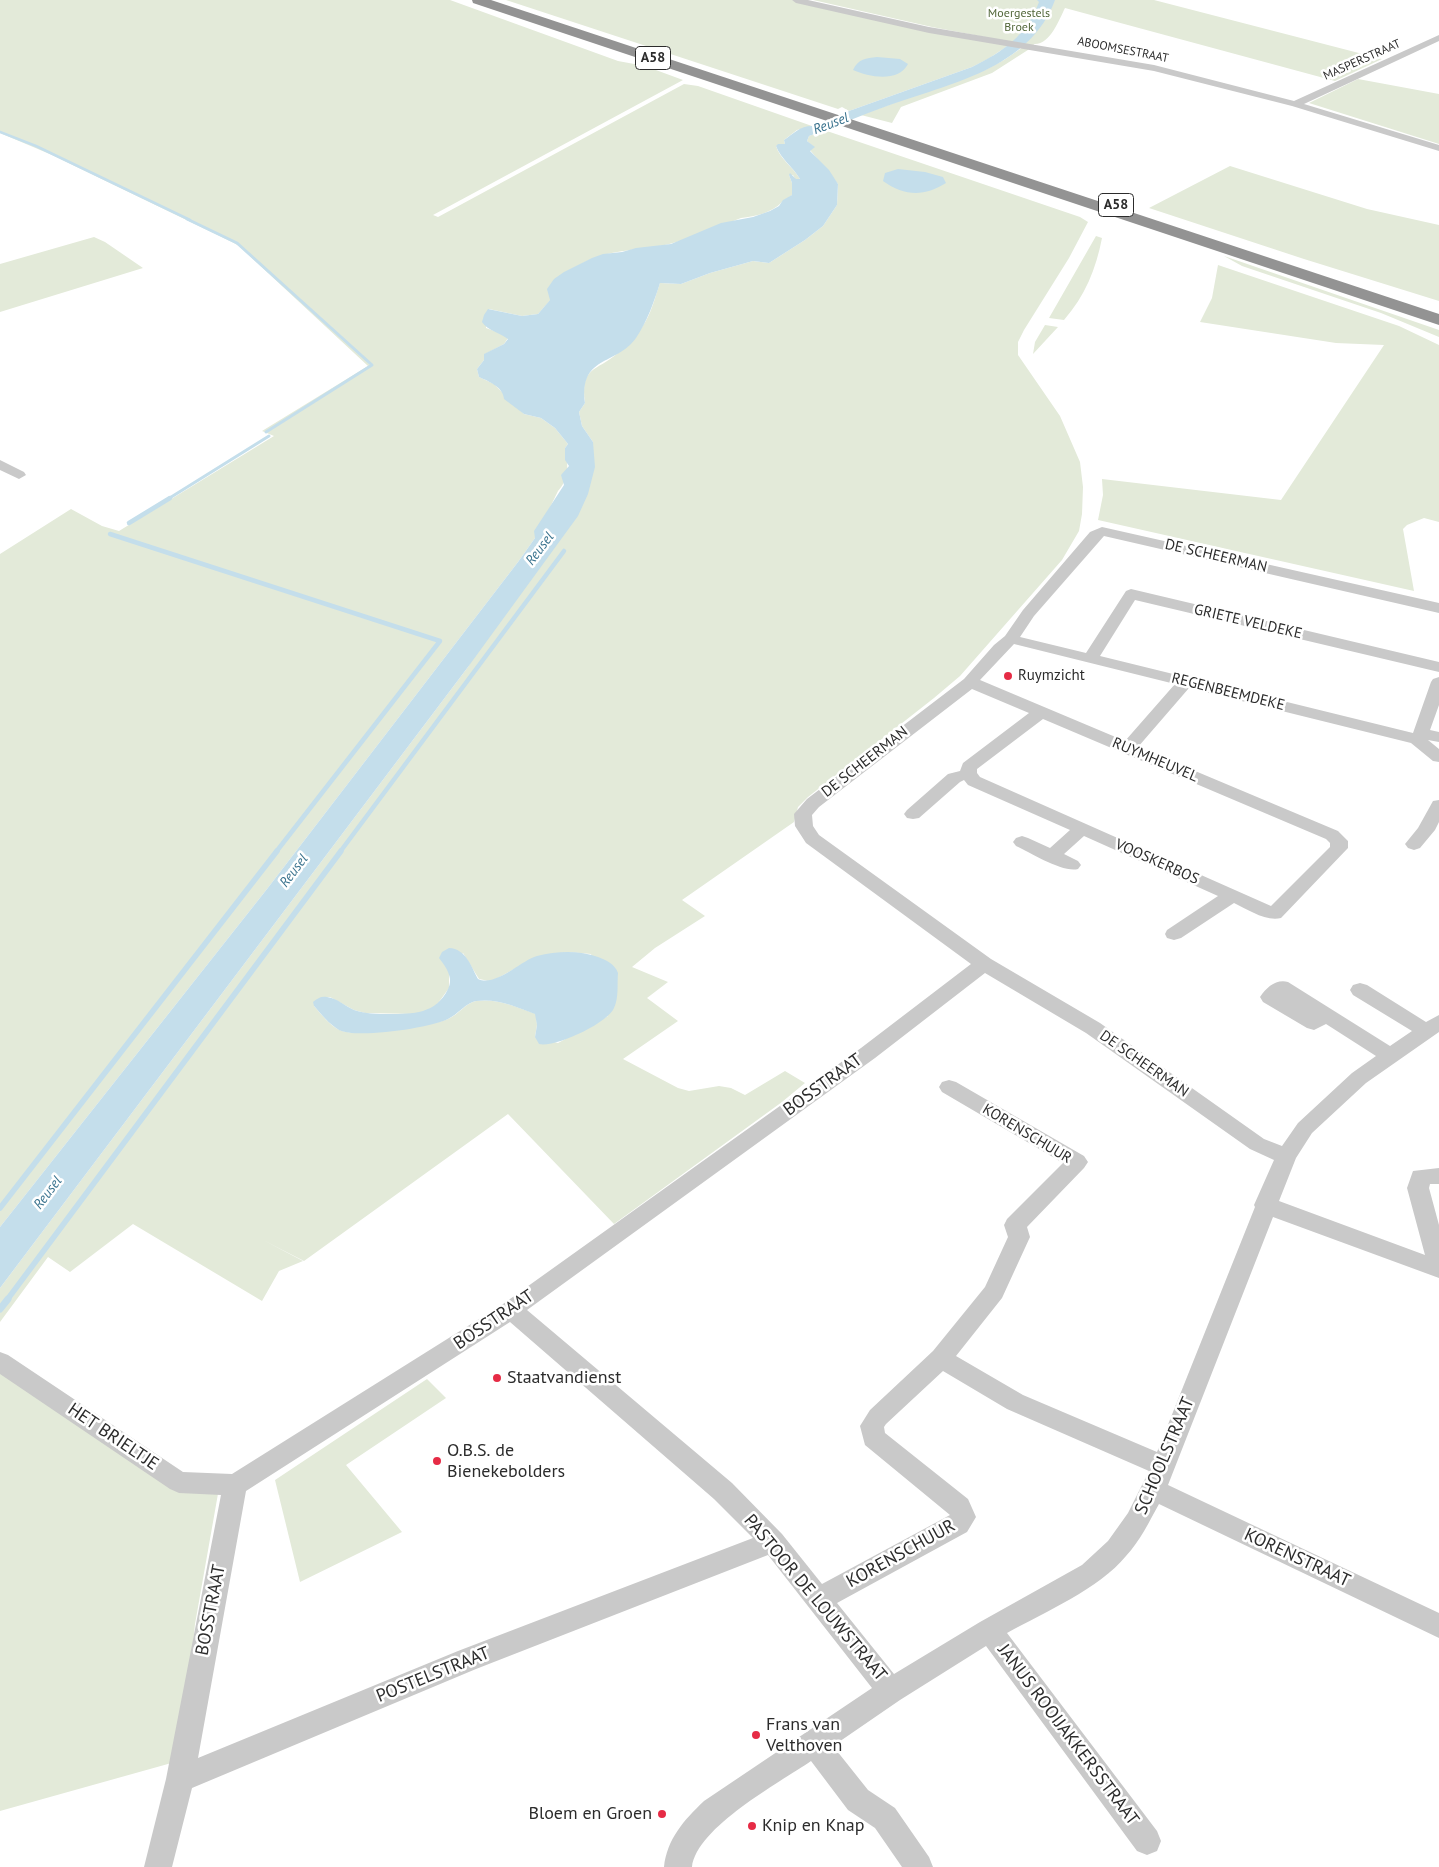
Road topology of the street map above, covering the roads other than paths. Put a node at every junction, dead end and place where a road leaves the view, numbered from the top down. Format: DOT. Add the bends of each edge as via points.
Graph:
graph roads {
  1 [pos="478,0"];
  2 [pos="498,0"];
  3 [pos="796,0"];
  4 [pos="1439,38"];
  5 [pos="1295,104"];
  6 [pos="843,118"];
  7 [pos="1439,148"];
  8 [pos="1274,257"];
  9 [pos="1439,304"];
  10 [pos="1439,312"];
  11 [pos="1439,321"];
  12 [pos="0,464"];
  13 [pos="19,475"];
  14 [pos="1439,608"];
  15 [pos="1012,638"];
  16 [pos="1091,658"];
  17 [pos="1439,667"];
  18 [pos="1186,681"];
  19 [pos="970,682"];
  20 [pos="1439,682"];
  21 [pos="1041,712"];
  22 [pos="1419,736"];
  23 [pos="1439,737"];
  24 [pos="1128,748"];
  25 [pos="1439,757"];
  26 [pos="968,774"];
  27 [pos="1439,805"];
  28 [pos="913,814"];
  29 [pos="1081,829"];
  30 [pos="1339,841"];
  31 [pos="1022,842"];
  32 [pos="1414,844"];
  33 [pos="1052,856"];
  34 [pos="1072,865"];
  35 [pos="1232,896"];
  36 [pos="1174,934"];
  37 [pos="984,964"];
  38 [pos="1360,990"];
  39 [pos="1325,1014"];
  40 [pos="1432,1026"];
  41 [pos="1391,1056"];
  42 [pos="949,1087"];
  43 [pos="1286,1156"];
  44 [pos="1430,1177"];
  45 [pos="1265,1206"];
  46 [pos="1439,1268"];
  47 [pos="511,1310"];
  48 [pos="941,1358"];
  49 [pos="0,1362"];
  50 [pos="1164,1466"];
  51 [pos="234,1484"];
  52 [pos="1154,1490"];
  53 [pos="773,1542"];
  54 [pos="819,1599"];
  55 [pos="1439,1626"];
  56 [pos="989,1630"];
  57 [pos="891,1691"];
  58 [pos="814,1743"];
  59 [pos="180,1779"];
  60 [pos="1147,1841"];
  61 [pos="678,1863"];
  62 [pos="158,1867"];
  63 [pos="919,1867"];
  1 -- 6 [label="highway, A58"];
  2 -- 6 [label="highway, A58"];
  3 -- 5 [label="street, ABOOMSESTRAAT" via="920,28 1154,68"];
  4 -- 5 [label="street, MASPERSTRAAT"];
  5 -- 7 [label="street, ABOOMSESTRAAT"];
  6 -- 8 [label="highway, A58"];
  6 -- 11 [label="highway, A58"];
  8 -- 9 [label="highway, A58"];
  8 -- 10 [label="highway, A58"];
  12 -- 13 [label="street"];
  14 -- 15 [label="street, DE SCHEERMAN" via="1102,531 1054,581"];
  15 -- 16 [label="street, REGENBEEMDEKE"];
  15 -- 19 [label="street, DE SCHEERMAN"];
  16 -- 17 [label="street, GRIETE VELDEKE" via="1131,594"];
  16 -- 18 [label="street, REGENBEEMDEKE"];
  18 -- 22 [label="street, REGENBEEMDEKE"];
  18 -- 24 [label="street"];
  19 -- 21 [label="street, RUYMHEUVEL"];
  19 -- 37 [label="street, DE SCHEERMAN" via="812,803 803,814 804,826 812,839"];
  20 -- 22 [label="street"];
  21 -- 24 [label="street, RUYMHEUVEL"];
  21 -- 26 [label="street" via="969,767"];
  22 -- 23 [label="street, REGENBEEMDEKE"];
  22 -- 25 [label="street, REGENBEEMDEKE"];
  24 -- 30 [label="street, RUYMHEUVEL" via="1332,835"];
  26 -- 28 [label="street" via="954,778"];
  26 -- 29 [label="street, VOOSKERBOS" via="974,781"];
  27 -- 32 [label="street" via="1426,830"];
  29 -- 33 [label="street"];
  29 -- 35 [label="street, VOOSKERBOS"];
  30 -- 35 [label="street, VOOSKERBOS" via="1339,848 1274,914"];
  31 -- 33 [label="street"];
  33 -- 34 [label="street"];
  35 -- 36 [label="street"];
  37 -- 43 [label="street, DE SCHEERMAN" via="1092,1028 1257,1144"];
  37 -- 47 [label="street, BOSSTRAAT" via="860,1058"];
  38 -- 40 [label="street"];
  39 -- 41 [label="street"];
  40 -- 41 [label="street, SCHOOLSTRAAT"];
  41 -- 43 [label="street, SCHOOLSTRAAT" via="1328,1106 1305,1128"];
  42 -- 48 [label="street, KORENSCHUUR" via="1077,1162 1015,1224 1019,1237 994,1292"];
  43 -- 45 [label="street, SCHOOLSTRAAT"];
  44 -- 46 [label="street" via="1418,1188"];
  45 -- 46 [label="street"];
  45 -- 50 [label="street, SCHOOLSTRAAT"];
  47 -- 51 [label="street, BOSSTRAAT" via="272,1464"];
  47 -- 53 [label="street, PASTOOR DE LOUWSTRAAT" via="723,1491"];
  48 -- 50 [label="street" via="1016,1402"];
  48 -- 54 [label="street, KORENSCHUUR" via="872,1426 874,1438 959,1507 964,1517 958,1524"];
  49 -- 51 [label="street, HET BRIELTJE" via="179,1482"];
  50 -- 52 [label="street, SCHOOLSTRAAT"];
  51 -- 59 [label="street, BOSSTRAAT"];
  52 -- 55 [label="street, KORENSTRAAT"];
  52 -- 56 [label="street, SCHOOLSTRAAT" via="1116,1549 1091,1573"];
  53 -- 54 [label="street, PASTOOR DE LOUWSTRAAT"];
  53 -- 59 [label="street, POSTELSTRAAT" via="466,1660"];
  54 -- 57 [label="street, PASTOOR DE LOUWSTRAAT"];
  56 -- 57 [label="street, SCHOOLSTRAAT"];
  56 -- 60 [label="street, JANUS ROOIJAKKERSSTRAAT"];
  57 -- 58 [label="street, SCHOOLSTRAAT"];
  58 -- 61 [label="street, SCHOOLSTRAAT" via="714,1811 690,1833"];
  58 -- 63 [label="street" via="858,1800 885,1818"];
  59 -- 62 [label="street"];
}
